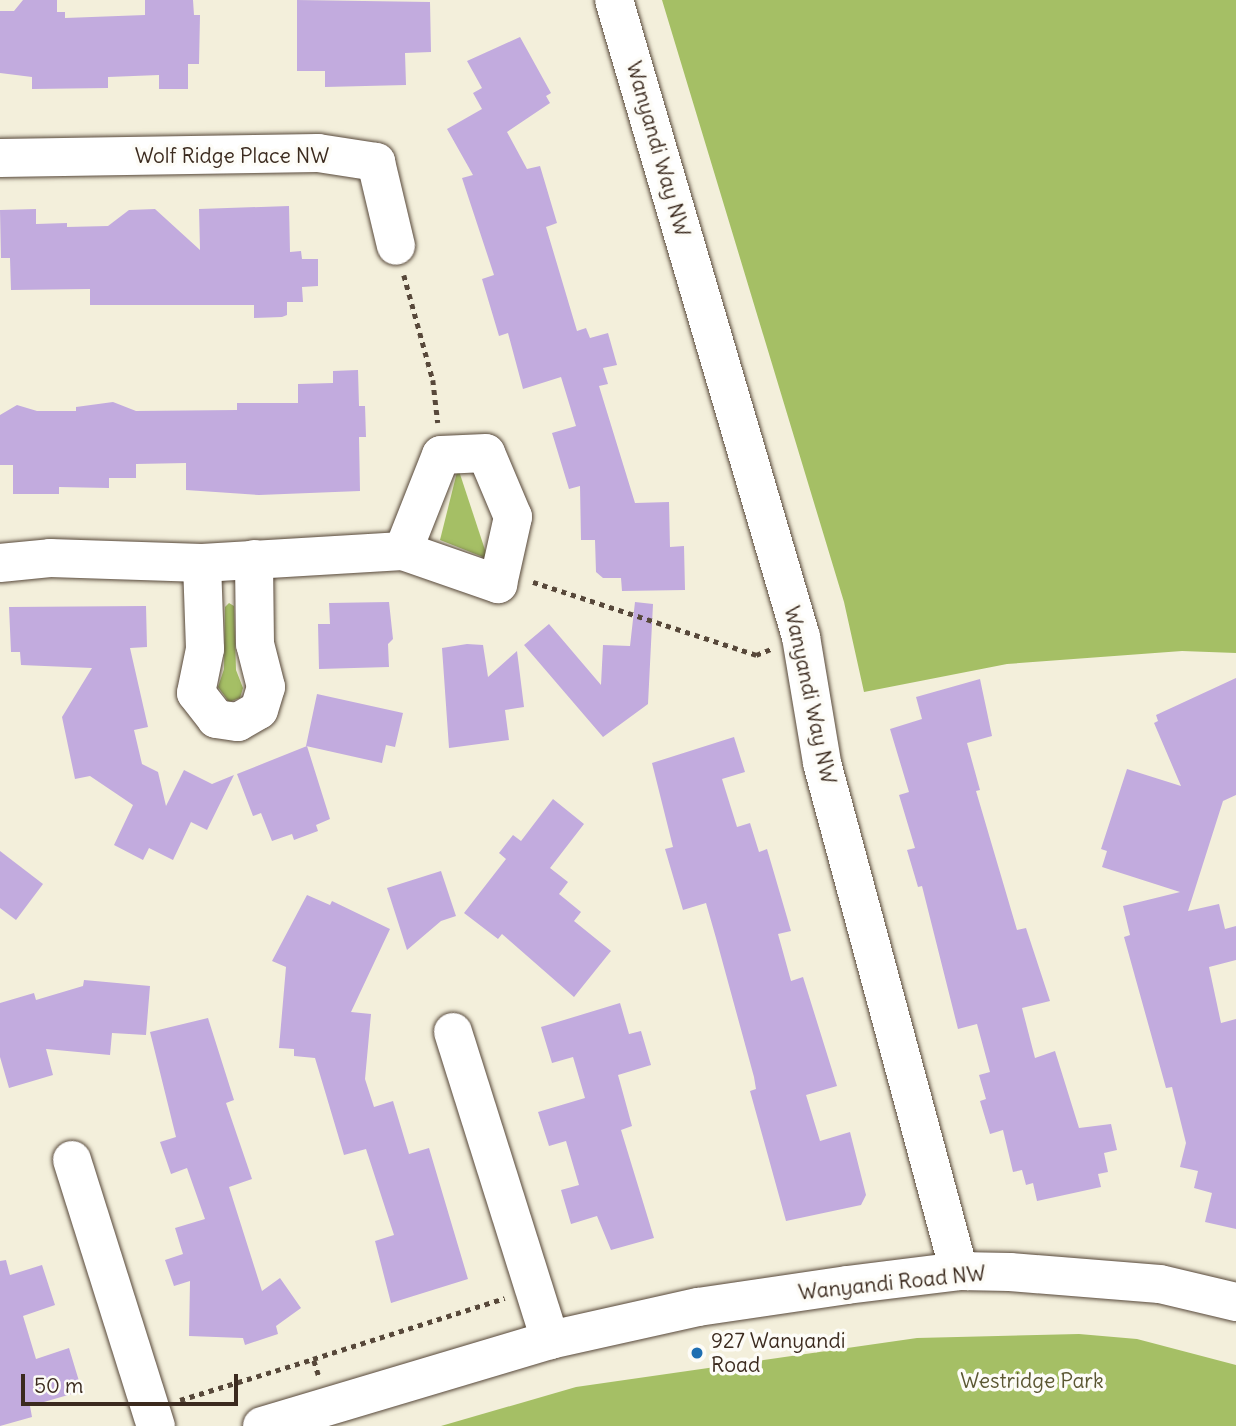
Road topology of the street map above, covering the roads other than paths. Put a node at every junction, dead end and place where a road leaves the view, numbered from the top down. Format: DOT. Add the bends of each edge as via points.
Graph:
graph roads {
  1 [pos="614,0"];
  2 [pos="0,158"];
  3 [pos="396,246"];
  4 [pos="402,551"];
  5 [pos="254,559"];
  6 [pos="202,562"];
  7 [pos="0,563"];
  8 [pos="453,1032"];
  9 [pos="72,1160"];
  10 [pos="959,1272"];
  11 [pos="1236,1302"];
  12 [pos="550,1340"];
  13 [pos="153,1418"];
  14 [pos="262,1426"];
  1 -- 10 [label="street, Wanyandi Way NW" via="801,637 822,763"];
  2 -- 3 [label="street, Wolf Ridge Place NW" via="318,153 376,162"];
  4 -- 4 [label="street" via="441,455 486,453 513,517 498,584"];
  4 -- 5 [label="street"];
  5 -- 6 [label="street"];
  5 -- 6 [label="street" via="255,644 266,687 259,710 238,722 216,719 196,693 205,649"];
  6 -- 7 [label="street" via="50,558"];
  8 -- 12 [label="street"];
  9 -- 13 [label="street"];
  10 -- 11 [label="street, Wanyandi Road NW" via="1160,1284"];
  10 -- 12 [label="street, Wanyandi Road NW" via="698,1307"];
  12 -- 14 [label="street, Wanyandi Road NW"];
}
